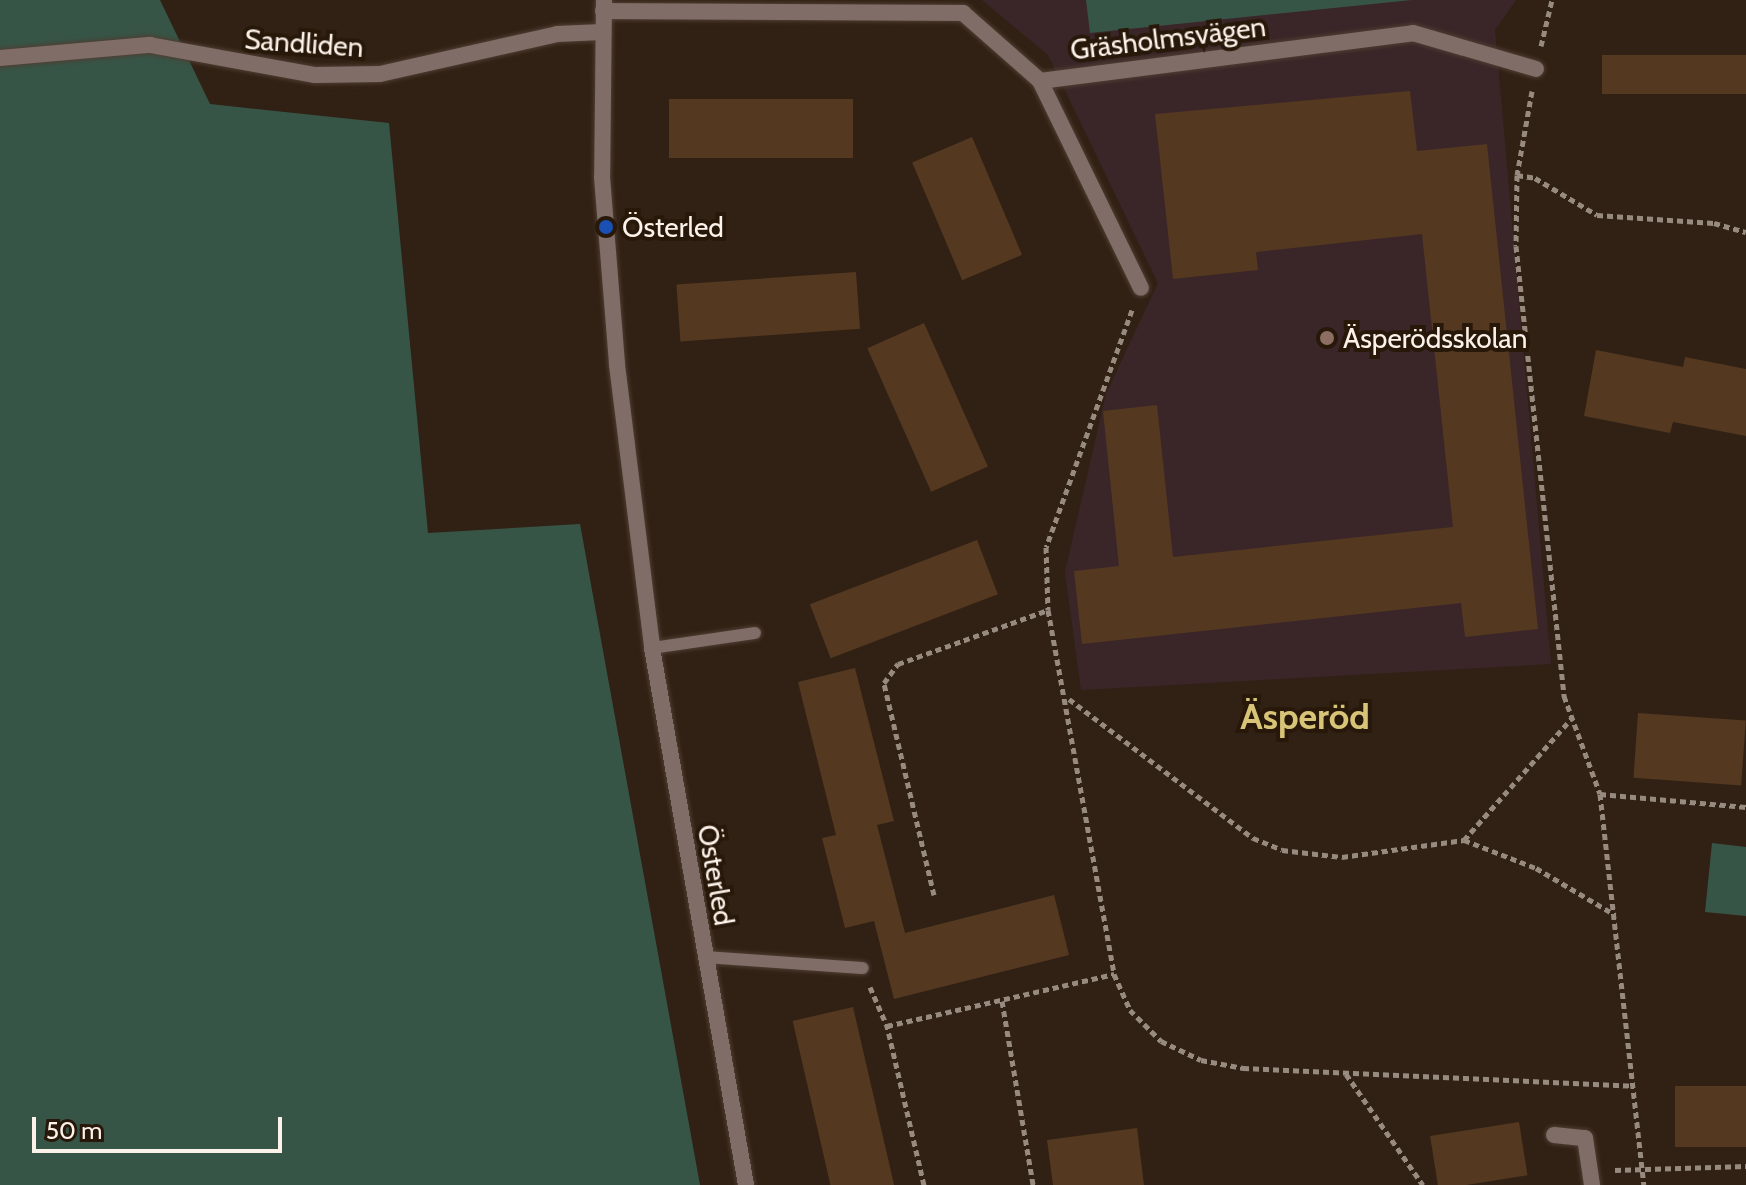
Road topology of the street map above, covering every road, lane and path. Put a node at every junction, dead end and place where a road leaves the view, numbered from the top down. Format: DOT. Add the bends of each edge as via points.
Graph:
graph roads {
  1 [pos="1552,0"];
  2 [pos="603,6"];
  3 [pos="602,32"];
  4 [pos="0,58"];
  5 [pos="1536,69"];
  6 [pos="1040,81"];
  7 [pos="1517,175"];
  8 [pos="1746,232"];
  9 [pos="1141,288"];
  10 [pos="1048,610"];
  11 [pos="755,633"];
  12 [pos="652,648"];
  13 [pos="1068,699"];
  14 [pos="1572,717"];
  15 [pos="1600,794"];
  16 [pos="1746,807"];
  17 [pos="1464,840"];
  18 [pos="934,895"];
  19 [pos="1615,915"];
  20 [pos="704,957"];
  21 [pos="863,968"];
  22 [pos="1114,974"];
  23 [pos="1002,1000"];
  24 [pos="887,1026"];
  25 [pos="1346,1073"];
  26 [pos="1633,1086"];
  27 [pos="1554,1135"];
  28 [pos="1746,1166"];
  29 [pos="1643,1169"];
  30 [pos="1591,1178"];
  31 [pos="746,1185"];
  32 [pos="924,1185"];
  33 [pos="1033,1185"];
  34 [pos="1423,1185"];
  35 [pos="1644,1185"];
  1 -- 5 [label="path"];
  2 -- 3 [label="street, Österled"];
  2 -- 6 [label="street, Gräsholmsvägen" via="963,13"];
  3 -- 4 [label="street, Sandliden" via="557,34 380,74 315,75 150,45"];
  3 -- 12 [label="street, Österled" via="602,177 617,365"];
  5 -- 6 [label="street, Gräsholmsvägen" via="1413,33"];
  5 -- 7 [label="path"];
  6 -- 9 [label="street, Gräsholmsvägen"];
  7 -- 8 [label="path" via="1535,178 1597,215 1714,223"];
  7 -- 14 [label="path" via="1516,246"];
  9 -- 10 [label="path" via="1046,547"];
  10 -- 13 [label="path"];
  10 -- 18 [label="path" via="898,664 884,683"];
  11 -- 12 [label="lane"];
  12 -- 20 [label="street, Österled"];
  13 -- 17 [label="path" via="1253,838 1282,850 1342,857"];
  13 -- 22 [label="path"];
  14 -- 15 [label="path"];
  14 -- 17 [label="path"];
  15 -- 16 [label="path"];
  15 -- 19 [label="path"];
  17 -- 19 [label="path" via="1536,868"];
  19 -- 26 [label="path"];
  20 -- 21 [label="lane"];
  20 -- 31 [label="street, Österled"];
  21 -- 24 [label="path"];
  22 -- 23 [label="path"];
  22 -- 25 [label="path" via="1130,1010 1161,1041 1201,1060"];
  23 -- 24 [label="path"];
  23 -- 33 [label="path"];
  24 -- 32 [label="path"];
  25 -- 26 [label="path"];
  25 -- 34 [label="path"];
  26 -- 29 [label="path"];
  27 -- 30 [label="street" via="1585,1138"];
  28 -- 29 [label="path"];
  29 -- 30 [label="path"];
  29 -- 35 [label="path"];
}
